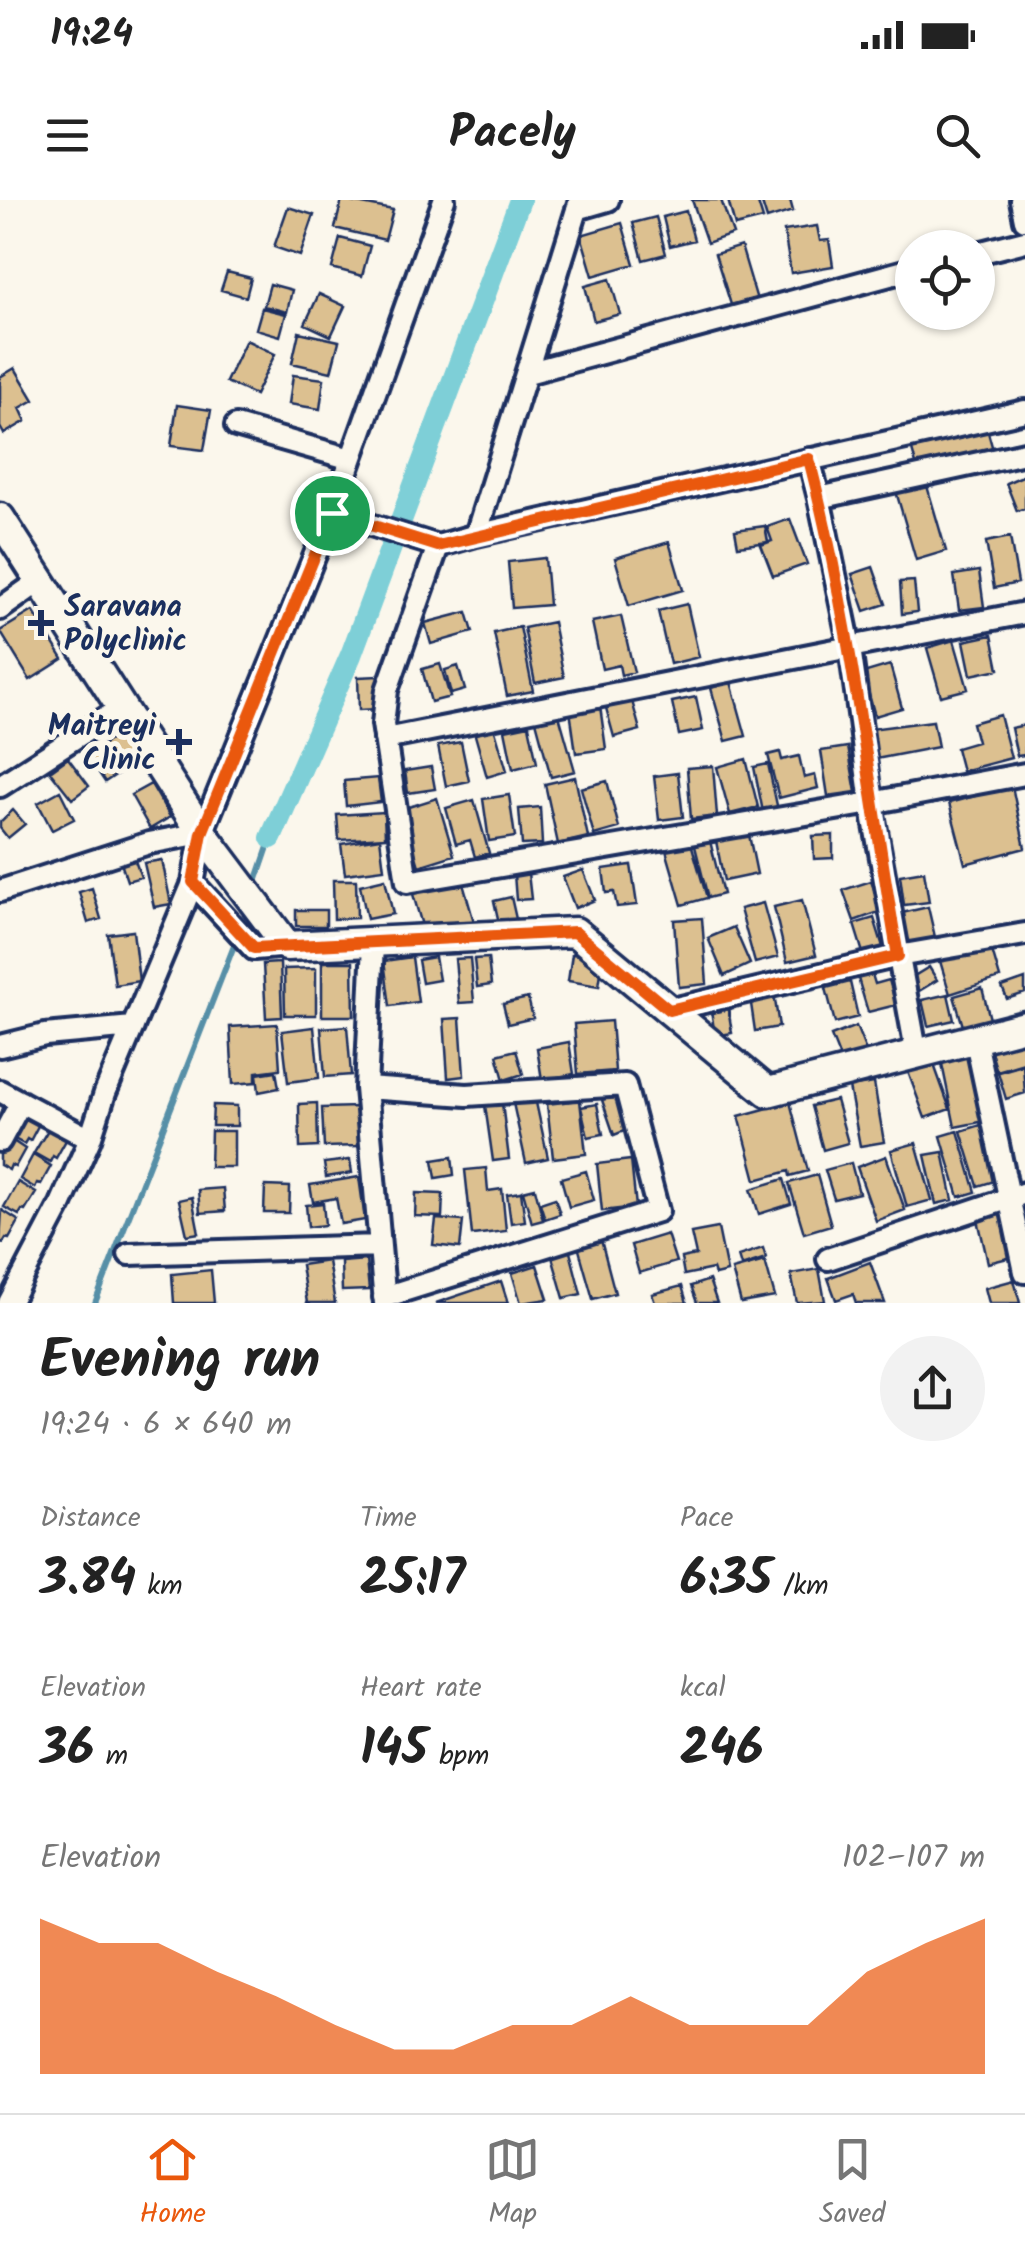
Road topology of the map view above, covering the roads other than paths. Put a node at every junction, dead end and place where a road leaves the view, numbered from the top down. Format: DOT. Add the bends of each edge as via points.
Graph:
graph roads {
  1 [pos="444,200"];
  2 [pos="608,200"];
  3 [pos="1021,200"];
  4 [pos="578,204"];
  5 [pos="1025,220"];
  6 [pos="1025,241"];
  7 [pos="995,249"];
  8 [pos="895,274"];
  9 [pos="527,373"];
  10 [pos="1025,410"];
  11 [pos="236,426"];
  12 [pos="1025,453"];
  13 [pos="351,459"];
  14 [pos="809,459"];
  15 [pos="819,498"];
  16 [pos="332,513"];
  17 [pos="0,518"];
  18 [pos="476,535"];
  19 [pos="438,546"];
  20 [pos="41,580"];
  21 [pos="0,609"];
  22 [pos="1025,613"];
  23 [pos="850,646"];
  24 [pos="123,707"];
  25 [pos="384,739"];
  26 [pos="1025,774"];
  27 [pos="0,786"];
  28 [pos="871,803"];
  29 [pos="202,833"];
  30 [pos="193,882"];
  31 [pos="0,891"];
  32 [pos="1025,934"];
  33 [pos="270,940"];
  34 [pos="373,944"];
  35 [pos="898,956"];
  36 [pos="669,1010"];
  37 [pos="1025,1026"];
  38 [pos="133,1027"];
  39 [pos="976,1041"];
  40 [pos="0,1046"];
  41 [pos="917,1056"];
  42 [pos="366,1088"];
  43 [pos="0,1091"];
  44 [pos="22,1102"];
  45 [pos="90,1140"];
  46 [pos="0,1141"];
  47 [pos="1017,1195"];
  48 [pos="380,1246"];
  49 [pos="129,1254"];
  50 [pos="828,1259"];
  51 [pos="1025,1272"];
  52 [pos="384,1300"];
  53 [pos="9,1303"];
  1 -- 13 [label="street"];
  2 -- 4 [label="street"];
  3 -- 5 [label="street"];
  4 -- 9 [label="street"];
  6 -- 7 [label="street"];
  8 -- 9 [label="street"];
  9 -- 18 [label="street"];
  10 -- 14 [label="street"];
  11 -- 13 [label="street"];
  12 -- 15 [label="street"];
  13 -- 16 [label="street"];
  14 -- 15 [label="street"];
  14 -- 18 [label="street"];
  15 -- 23 [label="street"];
  16 -- 19 [label="street"];
  16 -- 29 [label="street"];
  17 -- 20 [label="street"];
  18 -- 19 [label="street"];
  19 -- 25 [label="street" via="387,690"];
  20 -- 21 [label="street"];
  20 -- 24 [label="street"];
  22 -- 23 [label="street"];
  23 -- 25 [label="street"];
  23 -- 28 [label="street"];
  24 -- 27 [label="street"];
  24 -- 29 [label="street"];
  25 -- 28 [label="street" via="407,882"];
  26 -- 28 [label="street"];
  28 -- 35 [label="street"];
  29 -- 30 [label="street"];
  29 -- 31 [label="street" via="149,843"];
  29 -- 33 [label="street"];
  30 -- 33 [label="street" via="213,907"];
  30 -- 38 [label="street"];
  32 -- 35 [label="street"];
  33 -- 34 [label="street"];
  34 -- 36 [label="street" via="575,932"];
  34 -- 42 [label="street"];
  35 -- 36 [label="street"];
  35 -- 41 [label="street"];
  36 -- 41 [label="street" via="768,1092"];
  37 -- 39 [label="street"];
  38 -- 40 [label="street"];
  38 -- 45 [label="street"];
  39 -- 41 [label="street"];
  39 -- 47 [label="street"];
  42 -- 48 [label="street"];
  42 -- 52 [label="street" via="467,1095 624,1084 658,1211"];
  43 -- 44 [label="street"];
  44 -- 45 [label="street"];
  44 -- 46 [label="street"];
  45 -- 53 [label="street"];
  47 -- 50 [label="street"];
  47 -- 51 [label="street"];
  48 -- 49 [label="street"];
  48 -- 52 [label="street"];
}
